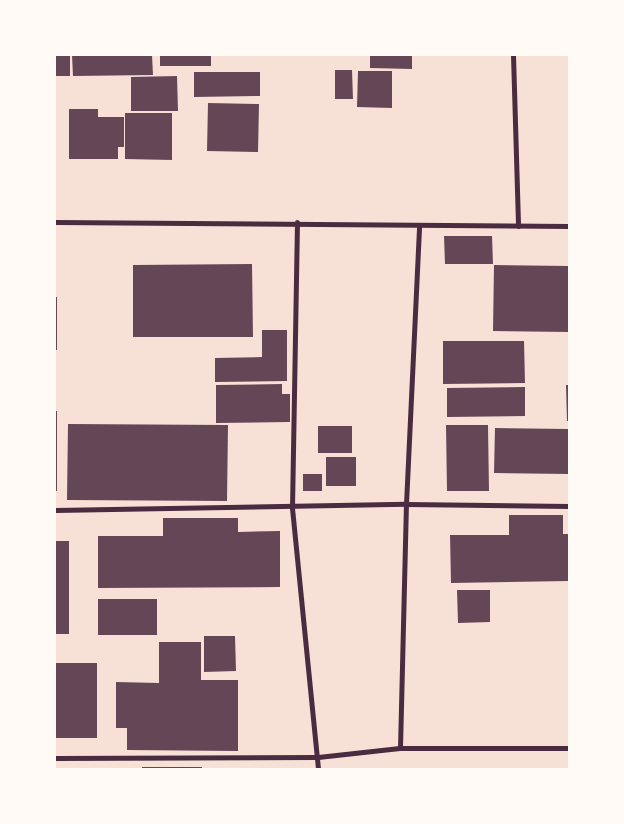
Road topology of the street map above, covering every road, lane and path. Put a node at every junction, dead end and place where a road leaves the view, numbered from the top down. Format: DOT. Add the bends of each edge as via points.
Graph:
graph roads {
  1 [pos="513,55"];
  2 [pos="55,222"];
  3 [pos="297,222"];
  4 [pos="419,225"];
  5 [pos="518,226"];
  6 [pos="569,226"];
  7 [pos="406,504"];
  8 [pos="569,506"];
  9 [pos="292,508"];
  10 [pos="55,510"];
  11 [pos="400,748"];
  12 [pos="569,748"];
  13 [pos="318,757"];
  14 [pos="55,758"];
  15 [pos="318,769"];
  1 -- 5 [label="street"];
  2 -- 3 [label="street"];
  3 -- 4 [label="street"];
  3 -- 9 [label="street"];
  4 -- 5 [label="street"];
  4 -- 7 [label="street"];
  5 -- 6 [label="street"];
  7 -- 8 [label="street"];
  7 -- 9 [label="street"];
  7 -- 11 [label="street"];
  9 -- 10 [label="street"];
  9 -- 13 [label="street"];
  11 -- 12 [label="street"];
  11 -- 13 [label="street"];
  13 -- 14 [label="street"];
  13 -- 15 [label="street"];
}
